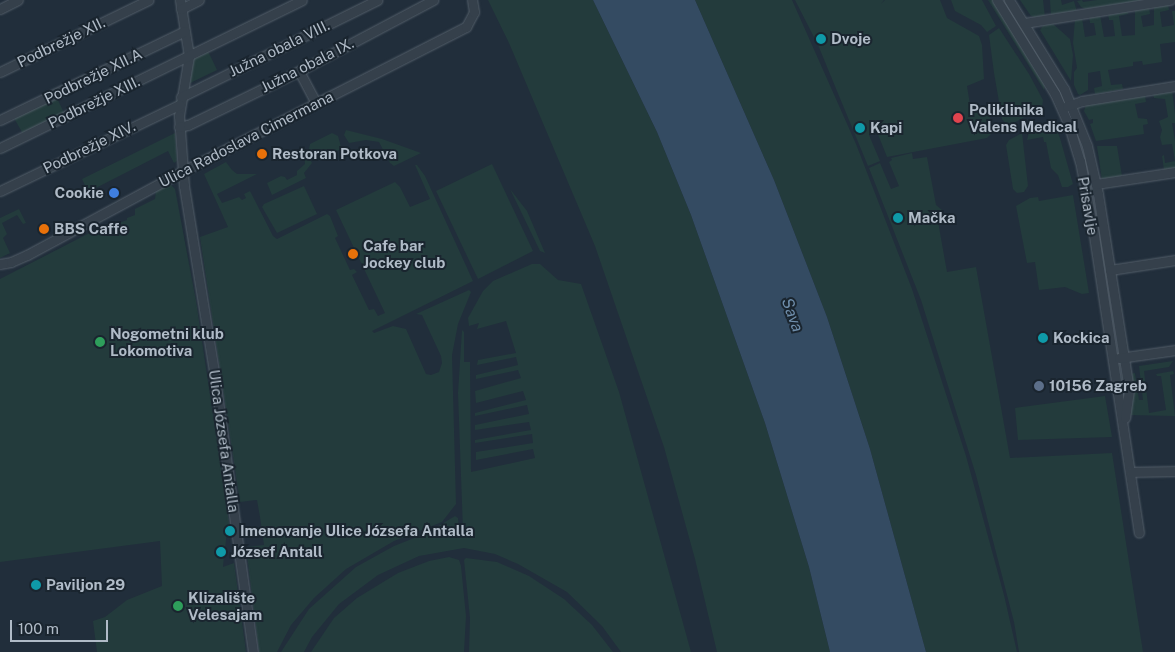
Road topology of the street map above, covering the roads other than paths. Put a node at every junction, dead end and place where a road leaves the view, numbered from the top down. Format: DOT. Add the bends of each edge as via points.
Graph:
graph roads {
  1 [pos="18,0"];
  2 [pos="148,0"];
  3 [pos="199,0"];
  4 [pos="302,0"];
  5 [pos="376,0"];
  6 [pos="433,0"];
  7 [pos="472,0"];
  8 [pos="997,0"];
  9 [pos="1009,0"];
  10 [pos="1170,0"];
  11 [pos="181,4"];
  12 [pos="0,9"];
  13 [pos="1024,23"];
  14 [pos="186,31"];
  15 [pos="189,56"];
  16 [pos="299,70"];
  17 [pos="0,72"];
  18 [pos="1175,86"];
  19 [pos="180,101"];
  20 [pos="316,102"];
  21 [pos="1072,104"];
  22 [pos="1062,108"];
  23 [pos="0,120"];
  24 [pos="179,127"];
  25 [pos="0,148"];
  26 [pos="183,171"];
  27 [pos="1175,172"];
  28 [pos="1096,184"];
  29 [pos="0,191"];
  30 [pos="1175,260"];
  31 [pos="0,264"];
  32 [pos="1110,270"];
  33 [pos="1175,346"];
  34 [pos="1175,350"];
  35 [pos="1151,353"];
  36 [pos="1124,358"];
  37 [pos="1114,359"];
  38 [pos="1124,430"];
  39 [pos="1175,471"];
  40 [pos="1131,472"];
  41 [pos="1139,532"];
  42 [pos="253,652"];
  1 -- 12 [label="street"];
  2 -- 17 [label="street, Podbrežje XII."];
  3 -- 11 [label="street"];
  4 -- 15 [label="street, Podbrežje XIII."];
  5 -- 19 [label="street, Južna obala VIII."];
  6 -- 16 [label="street, Južna obala IX."];
  7 -- 20 [label="street, Ulica Radoslava Cimermana" via="474,12 466,27"];
  8 -- 22 [label="street, Prisavlje"];
  9 -- 13 [label="street, Prisavlje"];
  10 -- 13 [label="street"];
  11 -- 14 [label="street, Ulica Józsefa Antalla"];
  13 -- 21 [label="street, Prisavlje"];
  14 -- 15 [label="street, Ulica Józsefa Antalla"];
  14 -- 23 [label="street, Podbrežje XII.A"];
  15 -- 19 [label="street, Ulica Józsefa Antalla"];
  15 -- 25 [label="street, Podbrežje XIII."];
  16 -- 20 [label="street"];
  16 -- 24 [label="street, Južna obala IX."];
  18 -- 21 [label="street"];
  19 -- 24 [label="street, Ulica Józsefa Antalla"];
  19 -- 29 [label="street, Podbrežje XIV."];
  20 -- 26 [label="street, Ulica Radoslava Cimermana"];
  21 -- 22 [label="street"];
  21 -- 28 [label="street, Prisavlje"];
  22 -- 37 [label="street, Prisavlje" via="1086,186"];
  24 -- 26 [label="street, Ulica Józsefa Antalla"];
  26 -- 31 [label="street, Ulica Radoslava Cimermana" via="27,255"];
  26 -- 42 [label="street, Ulica Józsefa Antalla"];
  27 -- 28 [label="street"];
  28 -- 32 [label="street, Prisavlje"];
  30 -- 32 [label="street"];
  32 -- 36 [label="street, Prisavlje"];
  33 -- 35 [label="street"];
  34 -- 35 [label="street"];
  35 -- 36 [label="street"];
  36 -- 37 [label="street"];
  36 -- 38 [label="street, Prisavlje" via="1129,390"];
  37 -- 38 [label="street, Prisavlje"];
  38 -- 40 [label="street, Prisavlje"];
  39 -- 40 [label="street"];
  40 -- 41 [label="street, Prisavlje"];
}
